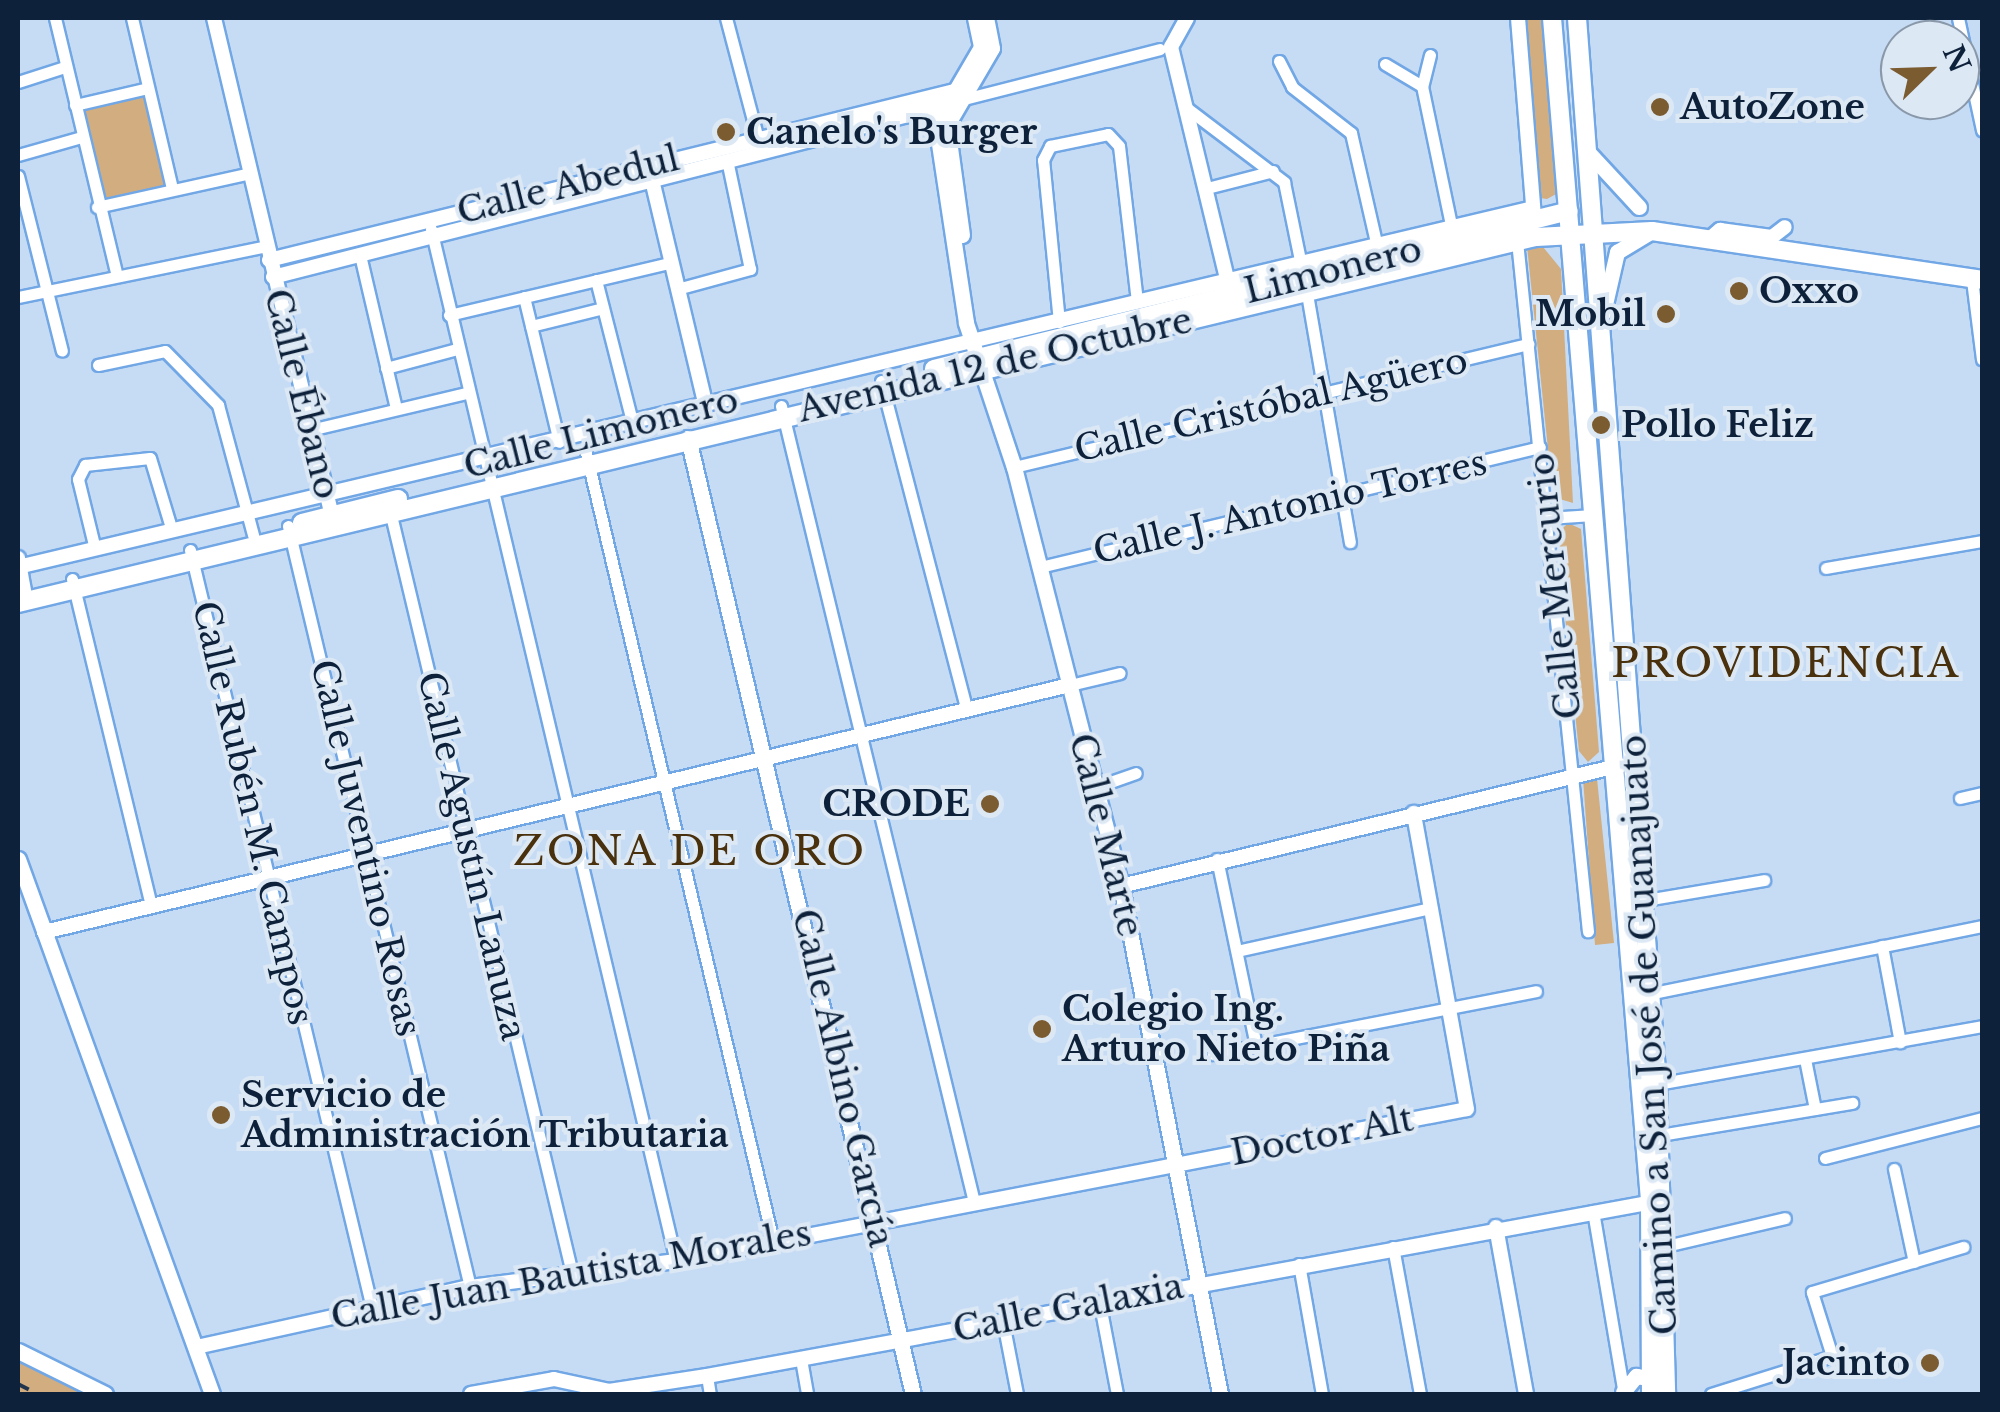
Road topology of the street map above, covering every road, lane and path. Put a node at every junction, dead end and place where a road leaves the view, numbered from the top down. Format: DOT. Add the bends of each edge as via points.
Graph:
graph roads {
  1 [pos="55,18"];
  2 [pos="132,18"];
  3 [pos="214,18"];
  4 [pos="726,18"];
  5 [pos="974,18"];
  6 [pos="986,18"];
  7 [pos="1187,18"];
  8 [pos="1518,18"];
  9 [pos="1552,18"];
  10 [pos="1577,18"];
  11 [pos="1958,18"];
  12 [pos="1165,48"];
  13 [pos="1430,55"];
  14 [pos="1279,61"];
  15 [pos="1384,64"];
  16 [pos="65,68"];
  17 [pos="18,82"];
  18 [pos="1422,86"];
  19 [pos="148,88"];
  20 [pos="963,95"];
  21 [pos="75,106"];
  22 [pos="1188,108"];
  23 [pos="1982,130"];
  24 [pos="81,136"];
  25 [pos="759,145"];
  26 [pos="1587,150"];
  27 [pos="18,155"];
  28 [pos="727,160"];
  29 [pos="672,167"];
  30 [pos="1273,171"];
  31 [pos="250,173"];
  32 [pos="18,176"];
  33 [pos="652,180"];
  34 [pos="1207,188"];
  35 [pos="172,189"];
  36 [pos="571,193"];
  37 [pos="97,207"];
  38 [pos="1639,207"];
  39 [pos="1569,211"];
  40 [pos="428,220"];
  41 [pos="1535,221"];
  42 [pos="1451,224"];
  43 [pos="1784,227"];
  44 [pos="1596,230"];
  45 [pos="1570,231"];
  46 [pos="1652,231"];
  47 [pos="432,238"];
  48 [pos="1708,240"];
  49 [pos="1517,241"];
  50 [pos="1376,242"];
  51 [pos="268,253"];
  52 [pos="360,255"];
  53 [pos="669,263"];
  54 [pos="116,276"];
  55 [pos="1303,276"];
  56 [pos="273,277"];
  57 [pos="1227,279"];
  58 [pos="596,280"];
  59 [pos="1977,280"];
  60 [pos="48,290"];
  61 [pos="676,290"];
  62 [pos="18,297"];
  63 [pos="524,297"];
  64 [pos="1137,302"];
  65 [pos="603,308"];
  66 [pos="1603,313"];
  67 [pos="448,315"];
  68 [pos="1059,322"];
  69 [pos="531,326"];
  70 [pos="1528,344"];
  71 [pos="457,349"];
  72 [pos="62,351"];
  73 [pos="978,351"];
  74 [pos="1982,359"];
  75 [pos="98,366"];
  76 [pos="386,368"];
  77 [pos="882,387"];
  78 [pos="1324,391"];
  79 [pos="467,393"];
  80 [pos="706,407"];
  81 [pos="396,410"];
  82 [pos="782,411"];
  83 [pos="632,426"];
  84 [pos="686,426"];
  85 [pos="310,430"];
  86 [pos="559,442"];
  87 [pos="1540,447"];
  88 [pos="588,459"];
  89 [pos="1014,466"];
  90 [pos="488,476"];
  91 [pos="1341,495"];
  92 [pos="390,508"];
  93 [pos="331,514"];
  94 [pos="1592,515"];
  95 [pos="248,516"];
  96 [pos="1547,518"];
  97 [pos="172,531"];
  98 [pos="290,532"];
  99 [pos="253,535"];
  100 [pos="1982,541"];
  101 [pos="1350,542"];
  102 [pos="95,549"];
  103 [pos="192,556"];
  104 [pos="18,564"];
  105 [pos="1040,567"];
  106 [pos="1826,568"];
  107 [pos="73,584"];
  108 [pos="21,596"];
  109 [pos="1120,674"];
  110 [pos="1070,686"];
  111 [pos="967,710"];
  112 [pos="861,736"];
  113 [pos="766,758"];
  114 [pos="1635,762"];
  115 [pos="1612,767"];
  116 [pos="1576,771"];
  117 [pos="1136,773"];
  118 [pos="667,786"];
  119 [pos="1096,786"];
  120 [pos="1982,793"];
  121 [pos="1960,798"];
  122 [pos="567,812"];
  123 [pos="1414,813"];
  124 [pos="466,834"];
  125 [pos="370,854"];
  126 [pos="18,859"];
  127 [pos="1217,859"];
  128 [pos="273,878"];
  129 [pos="1764,880"];
  130 [pos="1121,886"];
  131 [pos="1621,888"];
  132 [pos="1640,901"];
  133 [pos="151,906"];
  134 [pos="1431,908"];
  135 [pos="1982,926"];
  136 [pos="1588,931"];
  137 [pos="44,932"];
  138 [pos="1882,946"];
  139 [pos="1236,950"];
  140 [pos="1536,992"];
  141 [pos="1648,994"];
  142 [pos="1449,1007"];
  143 [pos="1982,1026"];
  144 [pos="1900,1042"];
  145 [pos="1256,1045"];
  146 [pos="1213,1054"];
  147 [pos="1805,1058"];
  148 [pos="1657,1084"];
  149 [pos="1852,1103"];
  150 [pos="1815,1109"];
  151 [pos="1982,1118"];
  152 [pos="1660,1135"];
  153 [pos="1825,1158"];
  154 [pos="1178,1163"];
  155 [pos="1894,1169"];
  156 [pos="1657,1201"];
  157 [pos="974,1202"];
  158 [pos="1592,1211"];
  159 [pos="1785,1218"];
  160 [pos="878,1219"];
  161 [pos="1496,1227"];
  162 [pos="773,1241"];
  163 [pos="1666,1246"];
  164 [pos="1393,1247"];
  165 [pos="1962,1247"];
  166 [pos="676,1262"];
  167 [pos="1914,1262"];
  168 [pos="1299,1264"];
  169 [pos="572,1269"];
  170 [pos="1200,1283"];
  171 [pos="470,1287"];
  172 [pos="1100,1304"];
  173 [pos="372,1308"];
  174 [pos="1003,1322"];
  175 [pos="902,1340"];
  176 [pos="201,1346"];
  177 [pos="18,1352"];
  178 [pos="801,1359"];
  179 [pos="707,1376"];
  180 [pos="1659,1387"];
  181 [pos="508,1391"];
  182 [pos="609,1393"];
  183 [pos="1624,1393"];
  184 [pos="105,1394"];
  185 [pos="212,1394"];
  186 [pos="472,1394"];
  187 [pos="710,1394"];
  188 [pos="807,1394"];
  189 [pos="913,1394"];
  190 [pos="1017,1394"];
  191 [pos="1117,1394"];
  192 [pos="1220,1394"];
  193 [pos="1322,1394"];
  194 [pos="1420,1394"];
  195 [pos="1526,1394"];
  196 [pos="1711,1394"];
  1 -- 16 [label="street"];
  2 -- 19 [label="street"];
  3 -- 31 [label="street, Calle Ébano"];
  4 -- 25 [label="street"];
  5 -- 20 [label="main road" via="981,47"];
  6 -- 20 [label="main road" via="992,48"];
  7 -- 12 [label="street"];
  8 -- 41 [label="street"];
  9 -- 39 [label="main road, Camino a San José de Guanajuato"];
  10 -- 26 [label="main road, Camino a San José de Guanajuato"];
  11 -- 23 [label="street"];
  12 -- 20 [label="street, Calle Abedul"];
  12 -- 22 [label="street"];
  13 -- 18 [label="street"];
  14 -- 50 [label="street" via="1292,87 1351,132"];
  15 -- 18 [label="street"];
  16 -- 17 [label="street"];
  16 -- 21 [label="street"];
  18 -- 42 [label="street"];
  19 -- 21 [label="street"];
  19 -- 35 [label="street"];
  20 -- 25 [label="street, Calle Abedul"];
  20 -- 73 [label="main road, Calle Marte" via="947,124"];
  21 -- 24 [label="street"];
  22 -- 30 [label="street"];
  22 -- 34 [label="street"];
  24 -- 27 [label="street"];
  24 -- 37 [label="street"];
  25 -- 28 [label="street, Calle Abedul"];
  25 -- 29 [label="street, Calle Abedul"];
  26 -- 38 [label="main road"];
  26 -- 44 [label="main road, Camino a San José de Guanajuato"];
  28 -- 29 [label="street, Calle Abedul"];
  28 -- 61 [label="street" via="750,269"];
  29 -- 33 [label="street, Calle Abedul"];
  29 -- 36 [label="street, Calle Abedul"];
  30 -- 34 [label="street"];
  30 -- 55 [label="street" via="1284,182"];
  31 -- 35 [label="street"];
  31 -- 51 [label="street, Calle Ébano"];
  32 -- 60 [label="street"];
  33 -- 36 [label="street, Calle Abedul"];
  33 -- 53 [label="street"];
  34 -- 57 [label="street"];
  35 -- 37 [label="street"];
  36 -- 40 [label="street, Calle Abedul"];
  36 -- 47 [label="street, Calle Abedul"];
  37 -- 54 [label="street"];
  39 -- 41 [label="main road, Limonero"];
  39 -- 45 [label="main road, Camino a San José de Guanajuato"];
  40 -- 47 [label="street"];
  40 -- 51 [label="street, Calle Abedul"];
  41 -- 42 [label="street, Calle Limonero"];
  41 -- 45 [label="main road, Avenida 12 de Octubre"];
  41 -- 49 [label="main road, Avenida 12 de Octubre"];
  41 -- 55 [label="main road, Limonero"];
  42 -- 50 [label="street, Calle Limonero"];
  43 -- 48 [label="street" via="1772,238 1720,230"];
  44 -- 45 [label="main road, Avenida 12 de Octubre"];
  44 -- 46 [label="main road, Avenida 12 de Octubre"];
  44 -- 66 [label="main road, Camino a San José de Guanajuato"];
  45 -- 94 [label="main road, Camino a San José de Guanajuato"];
  46 -- 48 [label="main road, Avenida 12 de Octubre"];
  46 -- 66 [label="main road" via="1617,252"];
  47 -- 52 [label="street, Calle Abedul"];
  47 -- 67 [label="street"];
  48 -- 59 [label="main road, Avenida 12 de Octubre"];
  49 -- 55 [label="main road, Avenida 12 de Octubre"];
  49 -- 70 [label="street, Calle Mercurio"];
  50 -- 55 [label="street, Calle Limonero"];
  51 -- 54 [label="street"];
  51 -- 56 [label="street, Calle Ébano"];
  52 -- 56 [label="street, Calle Abedul"];
  52 -- 76 [label="street"];
  53 -- 58 [label="street"];
  53 -- 61 [label="street"];
  54 -- 60 [label="street"];
  55 -- 57 [label="street, Calle Limonero"];
  55 -- 73 [label="main road, Avenida 12 de Octubre"];
  55 -- 78 [label="street"];
  56 -- 85 [label="street, Calle Ébano"];
  57 -- 64 [label="street, Calle Limonero"];
  58 -- 63 [label="street"];
  58 -- 65 [label="street"];
  59 -- 74 [label="street"];
  60 -- 62 [label="street"];
  60 -- 72 [label="street"];
  61 -- 80 [label="street"];
  63 -- 67 [label="street"];
  63 -- 69 [label="street"];
  64 -- 68 [label="street, Calle Limonero"];
  64 -- 68 [label="street" via="1119,146 1108,134 1050,146 1043,160"];
  65 -- 69 [label="street"];
  65 -- 83 [label="street"];
  66 -- 114 [label="main road, Camino a San José de Guanajuato"];
  67 -- 71 [label="street"];
  68 -- 73 [label="street, Calle Limonero"];
  69 -- 86 [label="street"];
  70 -- 78 [label="street, Calle Cristóbal Agüero"];
  70 -- 87 [label="street, Calle Mercurio"];
  71 -- 76 [label="street"];
  71 -- 79 [label="street"];
  73 -- 77 [label="main road, Avenida 12 de Octubre"];
  73 -- 80 [label="street, Calle Limonero"];
  73 -- 89 [label="main road, Calle Marte"];
  75 -- 95 [label="street" via="164,350 218,405"];
  76 -- 81 [label="street"];
  77 -- 82 [label="main road, Avenida 12 de Octubre"];
  77 -- 111 [label="street"];
  78 -- 89 [label="street, Calle Cristóbal Agüero"];
  78 -- 91 [label="street"];
  79 -- 81 [label="street"];
  79 -- 90 [label="street"];
  80 -- 84 [label="street, Calle Limonero"];
  81 -- 85 [label="street"];
  82 -- 84 [label="main road, Avenida 12 de Octubre"];
  82 -- 112 [label="street"];
  83 -- 84 [label="street, Calle Limonero"];
  83 -- 86 [label="street, Calle Limonero"];
  84 -- 88 [label="main road, Avenida 12 de Octubre"];
  84 -- 113 [label="main road, Calle Albino García"];
  85 -- 93 [label="street, Calle Ébano"];
  86 -- 90 [label="street, Calle Limonero"];
  87 -- 91 [label="street, Calle J. Antonio Torres"];
  87 -- 96 [label="street, Calle Mercurio"];
  88 -- 90 [label="main road, Avenida 12 de Octubre"];
  88 -- 118 [label="street"];
  89 -- 105 [label="main road, Calle Marte"];
  90 -- 92 [label="main road, Avenida 12 de Octubre"];
  90 -- 93 [label="street, Calle Limonero"];
  90 -- 122 [label="street"];
  91 -- 101 [label="street"];
  91 -- 105 [label="street, Calle J. Antonio Torres"];
  92 -- 93 [label="main road, Avenida 12 de Octubre"];
  92 -- 124 [label="street, Calle Agustín Lanuza"];
  93 -- 95 [label="street, Calle Limonero"];
  93 -- 98 [label="main road, Avenida 12 de Octubre"];
  94 -- 96 [label="street"];
  94 -- 115 [label="main road, Camino a San José de Guanajuato"];
  95 -- 97 [label="street, Calle Limonero"];
  95 -- 99 [label="street"];
  96 -- 116 [label="street, Calle Mercurio"];
  97 -- 102 [label="street, Calle Limonero"];
  97 -- 102 [label="street" via="150,458 85,465 78,479"];
  98 -- 99 [label="main road, Avenida 12 de Octubre"];
  98 -- 103 [label="main road, Avenida 12 de Octubre"];
  98 -- 125 [label="street, Calle Juventino Rosas"];
  99 -- 103 [label="main road, Avenida 12 de Octubre"];
  100 -- 106 [label="street"];
  102 -- 104 [label="street, Calle Limonero"];
  103 -- 107 [label="main road, Avenida 12 de Octubre"];
  103 -- 128 [label="street, Calle Rubén M. Campos"];
  104 -- 108 [label="street"];
  105 -- 110 [label="main road, Calle Marte"];
  107 -- 108 [label="main road, Avenida 12 de Octubre"];
  107 -- 133 [label="street"];
  109 -- 110 [label="street"];
  110 -- 111 [label="street"];
  110 -- 119 [label="main road, Calle Marte"];
  111 -- 112 [label="street"];
  112 -- 113 [label="street"];
  112 -- 157 [label="street"];
  113 -- 118 [label="street"];
  113 -- 160 [label="main road, Calle Albino García"];
  114 -- 115 [label="street"];
  114 -- 132 [label="main road, Camino a San José de Guanajuato"];
  115 -- 116 [label="street"];
  115 -- 131 [label="main road, Camino a San José de Guanajuato"];
  116 -- 123 [label="street"];
  116 -- 136 [label="street, Calle Mercurio"];
  117 -- 119 [label="street"];
  118 -- 122 [label="street"];
  118 -- 162 [label="street"];
  119 -- 130 [label="main road, Calle Marte"];
  120 -- 121 [label="street"];
  122 -- 124 [label="street"];
  122 -- 166 [label="street"];
  123 -- 127 [label="street"];
  123 -- 134 [label="street"];
  124 -- 125 [label="street"];
  124 -- 169 [label="street, Calle Agustín Lanuza"];
  125 -- 128 [label="street"];
  125 -- 171 [label="street, Calle Juventino Rosas"];
  126 -- 137 [label="main road"];
  127 -- 130 [label="street"];
  127 -- 139 [label="street"];
  128 -- 133 [label="street"];
  128 -- 173 [label="street, Calle Rubén M. Campos"];
  129 -- 132 [label="street"];
  130 -- 154 [label="main road, Calle Marte"];
  131 -- 141 [label="main road" via="1634,983"];
  131 -- 156 [label="main road, Camino a San José de Guanajuato"];
  132 -- 141 [label="main road, Camino a San José de Guanajuato"];
  133 -- 137 [label="street"];
  134 -- 139 [label="street"];
  134 -- 142 [label="street"];
  135 -- 138 [label="street"];
  137 -- 176 [label="main road"];
  138 -- 141 [label="street"];
  138 -- 144 [label="street"];
  139 -- 145 [label="street"];
  140 -- 142 [label="street"];
  141 -- 148 [label="main road, Camino a San José de Guanajuato"];
  142 -- 145 [label="street"];
  142 -- 154 [label="street, Doctor Alt" via="1467,1109"];
  143 -- 144 [label="street"];
  144 -- 147 [label="street"];
  145 -- 146 [label="street"];
  147 -- 148 [label="street"];
  147 -- 150 [label="street"];
  148 -- 152 [label="main road, Camino a San José de Guanajuato"];
  149 -- 150 [label="street"];
  150 -- 152 [label="street"];
  151 -- 153 [label="street"];
  152 -- 156 [label="main road, Camino a San José de Guanajuato"];
  154 -- 157 [label="street, Calle Juan Bautista Morales"];
  154 -- 170 [label="main road, Calle Marte"];
  155 -- 167 [label="street"];
  156 -- 158 [label="street, Calle Galaxia"];
  156 -- 163 [label="main road, Camino a San José de Guanajuato"];
  156 -- 180 [label="main road, Camino a San José de Guanajuato"];
  157 -- 160 [label="street, Calle Juan Bautista Morales"];
  158 -- 161 [label="street, Calle Galaxia"];
  158 -- 183 [label="street"];
  159 -- 163 [label="street"];
  160 -- 162 [label="street, Calle Juan Bautista Morales"];
  160 -- 175 [label="main road, Calle Albino García"];
  161 -- 164 [label="street, Calle Galaxia"];
  161 -- 195 [label="street"];
  162 -- 166 [label="street, Calle Juan Bautista Morales"];
  163 -- 180 [label="main road, Camino a San José de Guanajuato"];
  164 -- 168 [label="street, Calle Galaxia"];
  164 -- 194 [label="street"];
  165 -- 167 [label="street"];
  166 -- 169 [label="street, Calle Juan Bautista Morales"];
  167 -- 196 [label="street" via="1812,1292 1832,1356"];
  168 -- 170 [label="street, Calle Galaxia"];
  168 -- 193 [label="street"];
  169 -- 171 [label="street, Calle Juan Bautista Morales"];
  170 -- 172 [label="street, Calle Galaxia"];
  170 -- 192 [label="main road, Calle Marte"];
  171 -- 173 [label="street, Calle Juan Bautista Morales"];
  172 -- 174 [label="street, Calle Galaxia"];
  172 -- 191 [label="street"];
  173 -- 176 [label="street, Calle Juan Bautista Morales"];
  174 -- 175 [label="street, Calle Galaxia"];
  174 -- 190 [label="street"];
  175 -- 178 [label="street, Calle Galaxia"];
  175 -- 189 [label="main road, Calle Albino García"];
  176 -- 185 [label="main road"];
  177 -- 184 [label="main road"];
  178 -- 179 [label="street, Calle Galaxia"];
  178 -- 188 [label="street"];
  179 -- 182 [label="street, Calle Galaxia"];
  179 -- 187 [label="street"];
  180 -- 183 [label="main road" via="1636,1376"];
  181 -- 182 [label="street, Calle Galaxia" via="567,1379"];
  181 -- 186 [label="street, Calle Galaxia"];
}
